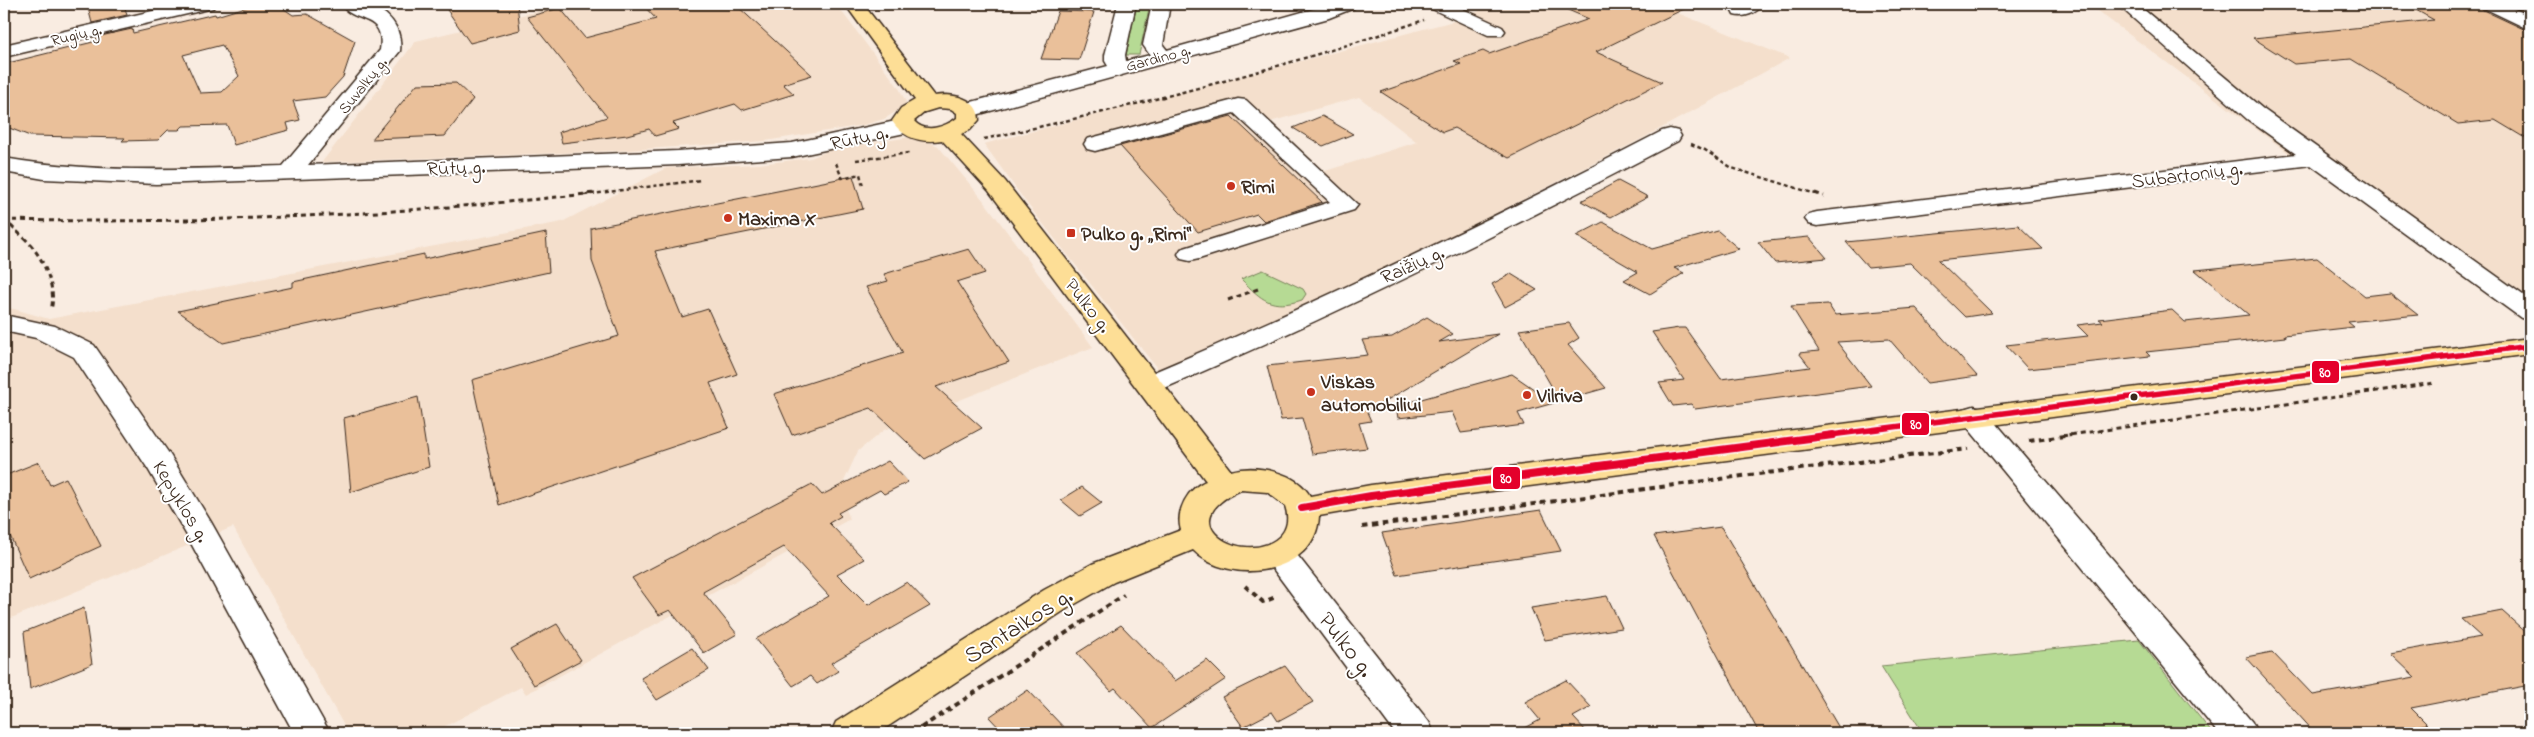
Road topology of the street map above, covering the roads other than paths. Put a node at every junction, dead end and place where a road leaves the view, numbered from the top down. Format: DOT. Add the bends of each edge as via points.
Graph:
graph roads {
  1 [pos="206,4"];
  2 [pos="350,4"];
  3 [pos="854,4"];
  4 [pos="1127,4"];
  5 [pos="1161,4"];
  6 [pos="1347,4"];
  7 [pos="1438,4"];
  8 [pos="2126,4"];
  9 [pos="2491,4"];
  10 [pos="1482,8"];
  11 [pos="1464,15"];
  12 [pos="2530,24"];
  13 [pos="1494,31"];
  14 [pos="4,50"];
  15 [pos="1162,56"];
  16 [pos="1121,67"];
  17 [pos="928,103"];
  18 [pos="968,110"];
  19 [pos="905,126"];
  20 [pos="947,132"];
  21 [pos="1670,136"];
  22 [pos="1095,144"];
  23 [pos="2315,158"];
  24 [pos="4,165"];
  25 [pos="289,173"];
  26 [pos="1816,219"];
  27 [pos="1190,254"];
  28 [pos="2530,312"];
  29 [pos="4,323"];
  30 [pos="2530,346"];
  31 [pos="1150,384"];
  32 [pos="1974,416"];
  33 [pos="1225,484"];
  34 [pos="1302,508"];
  35 [pos="1197,536"];
  36 [pos="1278,554"];
  37 [pos="312,733"];
  38 [pos="849,733"];
  39 [pos="1416,733"];
  40 [pos="2239,733"];
  1 -- 14 [label="street, Rugių g."];
  2 -- 25 [label="street, Suvalkų g." via="384,22 390,29 393,39 390,51"];
  3 -- 17 [label="main road"];
  4 -- 16 [label="street" via="1114,55"];
  5 -- 15 [label="street" via="1152,45"];
  6 -- 15 [label="street, Gardino g." via="1322,14"];
  7 -- 11 [label="street"];
  8 -- 23 [label="street" via="2255,114"];
  9 -- 12 [label="street"];
  10 -- 11 [label="street"];
  11 -- 13 [label="street"];
  15 -- 16 [label="street, Gardino g."];
  16 -- 18 [label="street, Gardino g."];
  17 -- 18 [label="main road" via="947,102"];
  17 -- 19 [label="main road" via="905,116"];
  18 -- 20 [label="main road" via="968,120 964,125"];
  19 -- 20 [label="main road" via="927,134"];
  19 -- 25 [label="street, Rūtų g." via="782,151"];
  20 -- 31 [label="main road, Pulko g." via="997,186"];
  21 -- 31 [label="street, Raižių g." via="1517,216"];
  22 -- 27 [label="street" via="1238,105 1346,205"];
  23 -- 26 [label="street, Subartonių g."];
  23 -- 28 [label="street"];
  24 -- 25 [label="street, Rūtų g." via="95,176"];
  29 -- 37 [label="street, Kepyklos g." via="41,329 84,351 159,462 230,581"];
  30 -- 32 [label="main road"];
  31 -- 33 [label="main road, Pulko g."];
  32 -- 34 [label="main road"];
  32 -- 40 [label="street"];
  33 -- 34 [label="main road" via="1251,480 1271,483 1288,491"];
  33 -- 35 [label="main road" via="1206,496 1194,512"];
  34 -- 36 [label="main road" via="1304,523 1298,538"];
  35 -- 36 [label="main road" via="1217,554 1232,559 1264,559"];
  35 -- 38 [label="main road, Santaikos g." via="1103,573 1056,599"];
  36 -- 39 [label="street, Pulko g."];
}
